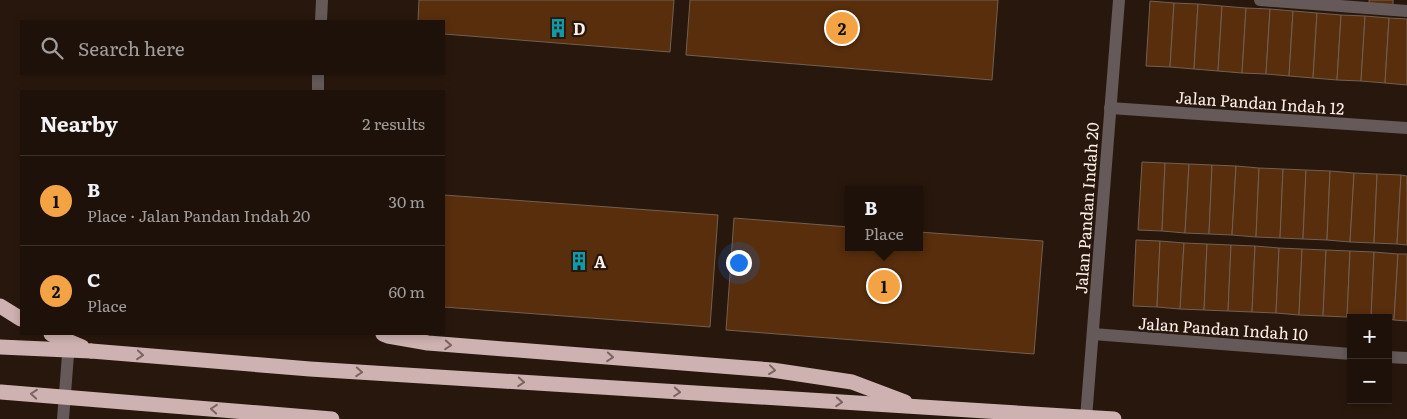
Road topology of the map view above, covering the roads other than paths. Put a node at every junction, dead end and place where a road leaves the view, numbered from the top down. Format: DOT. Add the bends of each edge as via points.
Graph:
graph roads {
  1 [pos="322,0"];
  2 [pos="1119,0"];
  3 [pos="1260,0"];
  4 [pos="1407,11"];
  5 [pos="321,20"];
  6 [pos="318,75"];
  7 [pos="318,90"];
  8 [pos="1110,108"];
  9 [pos="1407,128"];
  10 [pos="0,306"];
  11 [pos="20,318"];
  12 [pos="1092,334"];
  13 [pos="53,335"];
  14 [pos="69,335"];
  15 [pos="386,335"];
  16 [pos="0,347"];
  17 [pos="91,351"];
  18 [pos="1347,354"];
  19 [pos="1392,357"];
  20 [pos="1407,358"];
  21 [pos="0,392"];
  22 [pos="920,408"];
  23 [pos="1086,418"];
  24 [pos="63,419"];
  25 [pos="332,419"];
  26 [pos="1114,419"];
  1 -- 5 [label="street"];
  2 -- 8 [label="street, Jalan Pandan Indah 20"];
  3 -- 4 [label="street"];
  6 -- 7 [label="street"];
  8 -- 9 [label="street, Jalan Pandan Indah 12"];
  8 -- 12 [label="street, Jalan Pandan Indah 20"];
  10 -- 11 [label="highway"];
  12 -- 18 [label="street, Jalan Pandan Indah 10"];
  12 -- 23 [label="street, Jalan Pandan Indah 20"];
  13 -- 17 [label="highway, bridge"];
  14 -- 24 [label="street"];
  15 -- 22 [label="highway, one-way" via="428,343 772,370 852,382"];
  16 -- 17 [label="highway, bridge"];
  17 -- 22 [label="highway, one-way" via="310,369"];
  19 -- 20 [label="street"];
  25 -- 21 [label="highway, one-way, bridge"];
  22 -- 23 [label="highway"];
  23 -- 26 [label="highway"];
}
